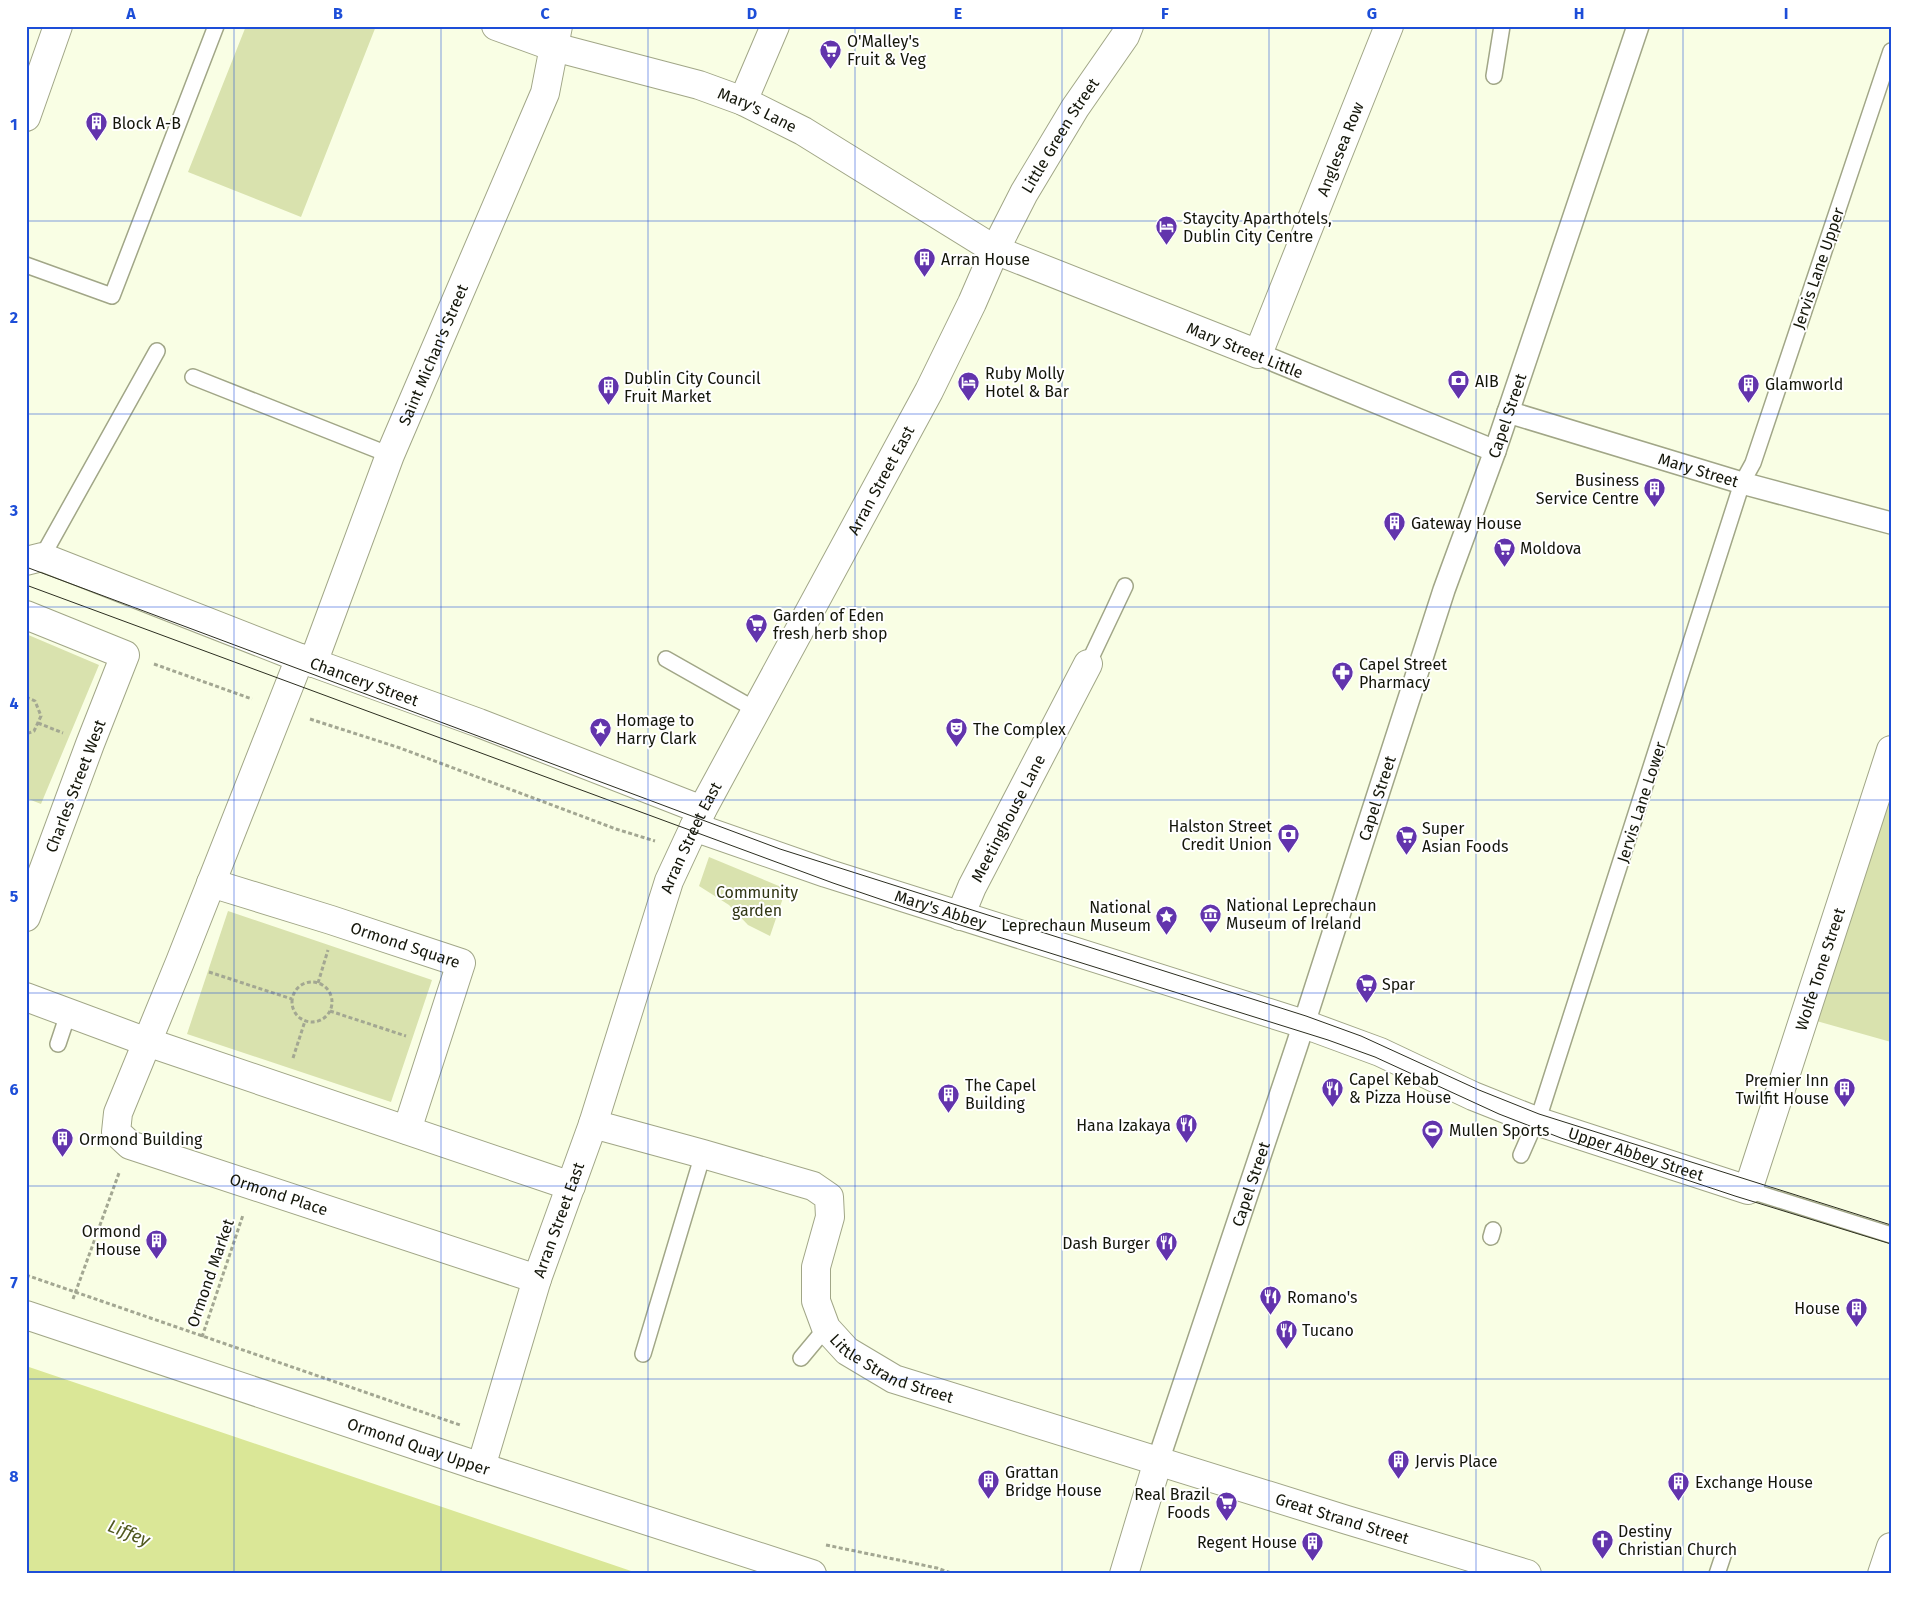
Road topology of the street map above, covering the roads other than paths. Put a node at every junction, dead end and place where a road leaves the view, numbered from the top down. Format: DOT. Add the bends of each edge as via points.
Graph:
graph roads {
  1 [pos="58,26"];
  2 [pos="216,26"];
  3 [pos="496,26"];
  4 [pos="776,26"];
  5 [pos="1129,26"];
  6 [pos="1389,26"];
  7 [pos="1502,26"];
  8 [pos="1638,26"];
  9 [pos="556,36"];
  10 [pos="1891,51"];
  11 [pos="1494,76"];
  12 [pos="743,101"];
  13 [pos="26,117"];
  14 [pos="995,250"];
  15 [pos="26,266"];
  16 [pos="157,351"];
  17 [pos="1258,354"];
  18 [pos="192,377"];
  19 [pos="1508,412"];
  20 [pos="1495,451"];
  21 [pos="390,455"];
  22 [pos="1742,483"];
  23 [pos="1891,523"];
  24 [pos="34,559"];
  25 [pos="1125,586"];
  26 [pos="26,615"];
  27 [pos="666,659"];
  28 [pos="306,661"];
  29 [pos="1088,664"];
  30 [pos="756,710"];
  31 [pos="1891,750"];
  32 [pos="698,818"];
  33 [pos="211,883"];
  34 [pos="960,916"];
  35 [pos="26,917"];
  36 [pos="26,998"];
  37 [pos="68,1014"];
  38 [pos="1304,1024"];
  39 [pos="147,1042"];
  40 [pos="58,1044"];
  41 [pos="1536,1121"];
  42 [pos="592,1124"];
  43 [pos="407,1130"];
  44 [pos="704,1154"];
  45 [pos="1521,1155"];
  46 [pos="571,1186"];
  47 [pos="1748,1190"];
  48 [pos="1891,1235"];
  49 [pos="537,1279"];
  50 [pos="26,1315"];
  51 [pos="826,1328"];
  52 [pos="643,1354"];
  53 [pos="801,1358"];
  54 [pos="1158,1461"];
  55 [pos="481,1467"];
  56 [pos="1891,1547"];
  57 [pos="1724,1552"];
  58 [pos="812,1574"];
  59 [pos="1124,1574"];
  60 [pos="1527,1574"];
  61 [pos="1717,1574"];
  62 [pos="1882,1574"];
  1 -- 13 [label="street"];
  2 -- 15 [label="lane" via="112,296"];
  3 -- 9 [label="street, Mary's Lane"];
  4 -- 12 [label="street"];
  5 -- 14 [label="street, Little Green Street" via="1024,193"];
  6 -- 17 [label="street, Anglesea Row"];
  7 -- 11 [label="lane"];
  8 -- 19 [label="street, Capel Street"];
  9 -- 12 [label="street, Mary's Lane"];
  9 -- 21 [label="street, Saint Michan's Street" via="545,93"];
  10 -- 22 [label="lane, Jervis Lane Upper" via="1753,463"];
  12 -- 14 [label="street, Mary's Lane" via="803,131"];
  14 -- 17 [label="street, Mary Street Little"];
  14 -- 30 [label="street, Arran Street East" via="929,391"];
  16 -- 24 [label="lane"];
  17 -- 20 [label="street, Mary Street Little"];
  18 -- 21 [label="lane"];
  19 -- 20 [label="street, Capel Street"];
  19 -- 22 [label="street, Mary Street"];
  20 -- 38 [label="street, Capel Street" via="1444,590"];
  21 -- 28 [label="street, Saint Michan's Street"];
  22 -- 23 [label="street, Mary Street"];
  22 -- 41 [label="lane, Jervis Lane Lower"];
  24 -- 28 [label="street, Chancery Street"];
  25 -- 29 [label="lane, Meetinghouse Lane"];
  26 -- 35 [label="street, Charles Street West" via="125,655"];
  27 -- 30 [label="lane"];
  28 -- 32 [label="street, Chancery Street" via="479,723"];
  28 -- 33 [label="street" via="280,709"];
  29 -- 34 [label="street, Meetinghouse Lane"];
  30 -- 32 [label="street, Arran Street East"];
  31 -- 47 [label="street, Wolfe Tone Street"];
  32 -- 34 [label="street, Mary's Abbey" via="826,873"];
  32 -- 42 [label="street, Arran Street East" via="669,881"];
  33 -- 39 [label="street"];
  33 -- 43 [label="street, Ormond Square" via="461,963"];
  34 -- 38 [label="street, Mary's Abbey"];
  36 -- 37 [label="street"];
  37 -- 39 [label="street"];
  37 -- 40 [label="lane"];
  38 -- 41 [label="street, Upper Abbey Street" via="1380,1052"];
  38 -- 54 [label="street, Capel Street"];
  39 -- 43 [label="street"];
  39 -- 49 [label="street, Ormond Place" via="118,1113 116,1132 130,1145"];
  41 -- 45 [label="lane, Jervis Lane Lower"];
  41 -- 47 [label="street, Upper Abbey Street"];
  42 -- 44 [label="street, Little Strand Street"];
  42 -- 46 [label="street, Arran Street East"];
  43 -- 46 [label="street"];
  44 -- 51 [label="street, Little Strand Street" via="813,1186 829,1197 830,1217 816,1267 816,1301"];
  44 -- 52 [label="lane"];
  46 -- 49 [label="street, Arran Street East"];
  47 -- 48 [label="lane, Upper Abbey Street"];
  49 -- 55 [label="street, Arran Street East"];
  50 -- 55 [label="street, Ormond Quay Upper"];
  51 -- 53 [label="lane"];
  51 -- 54 [label="street, Little Strand Street" via="847,1351 894,1379"];
  54 -- 59 [label="street, Capel Street"];
  54 -- 60 [label="street, Great Strand Street"];
  55 -- 58 [label="street, Ormond Quay Upper"];
  56 -- 62 [label="street"];
  57 -- 61 [label="lane"];
}
